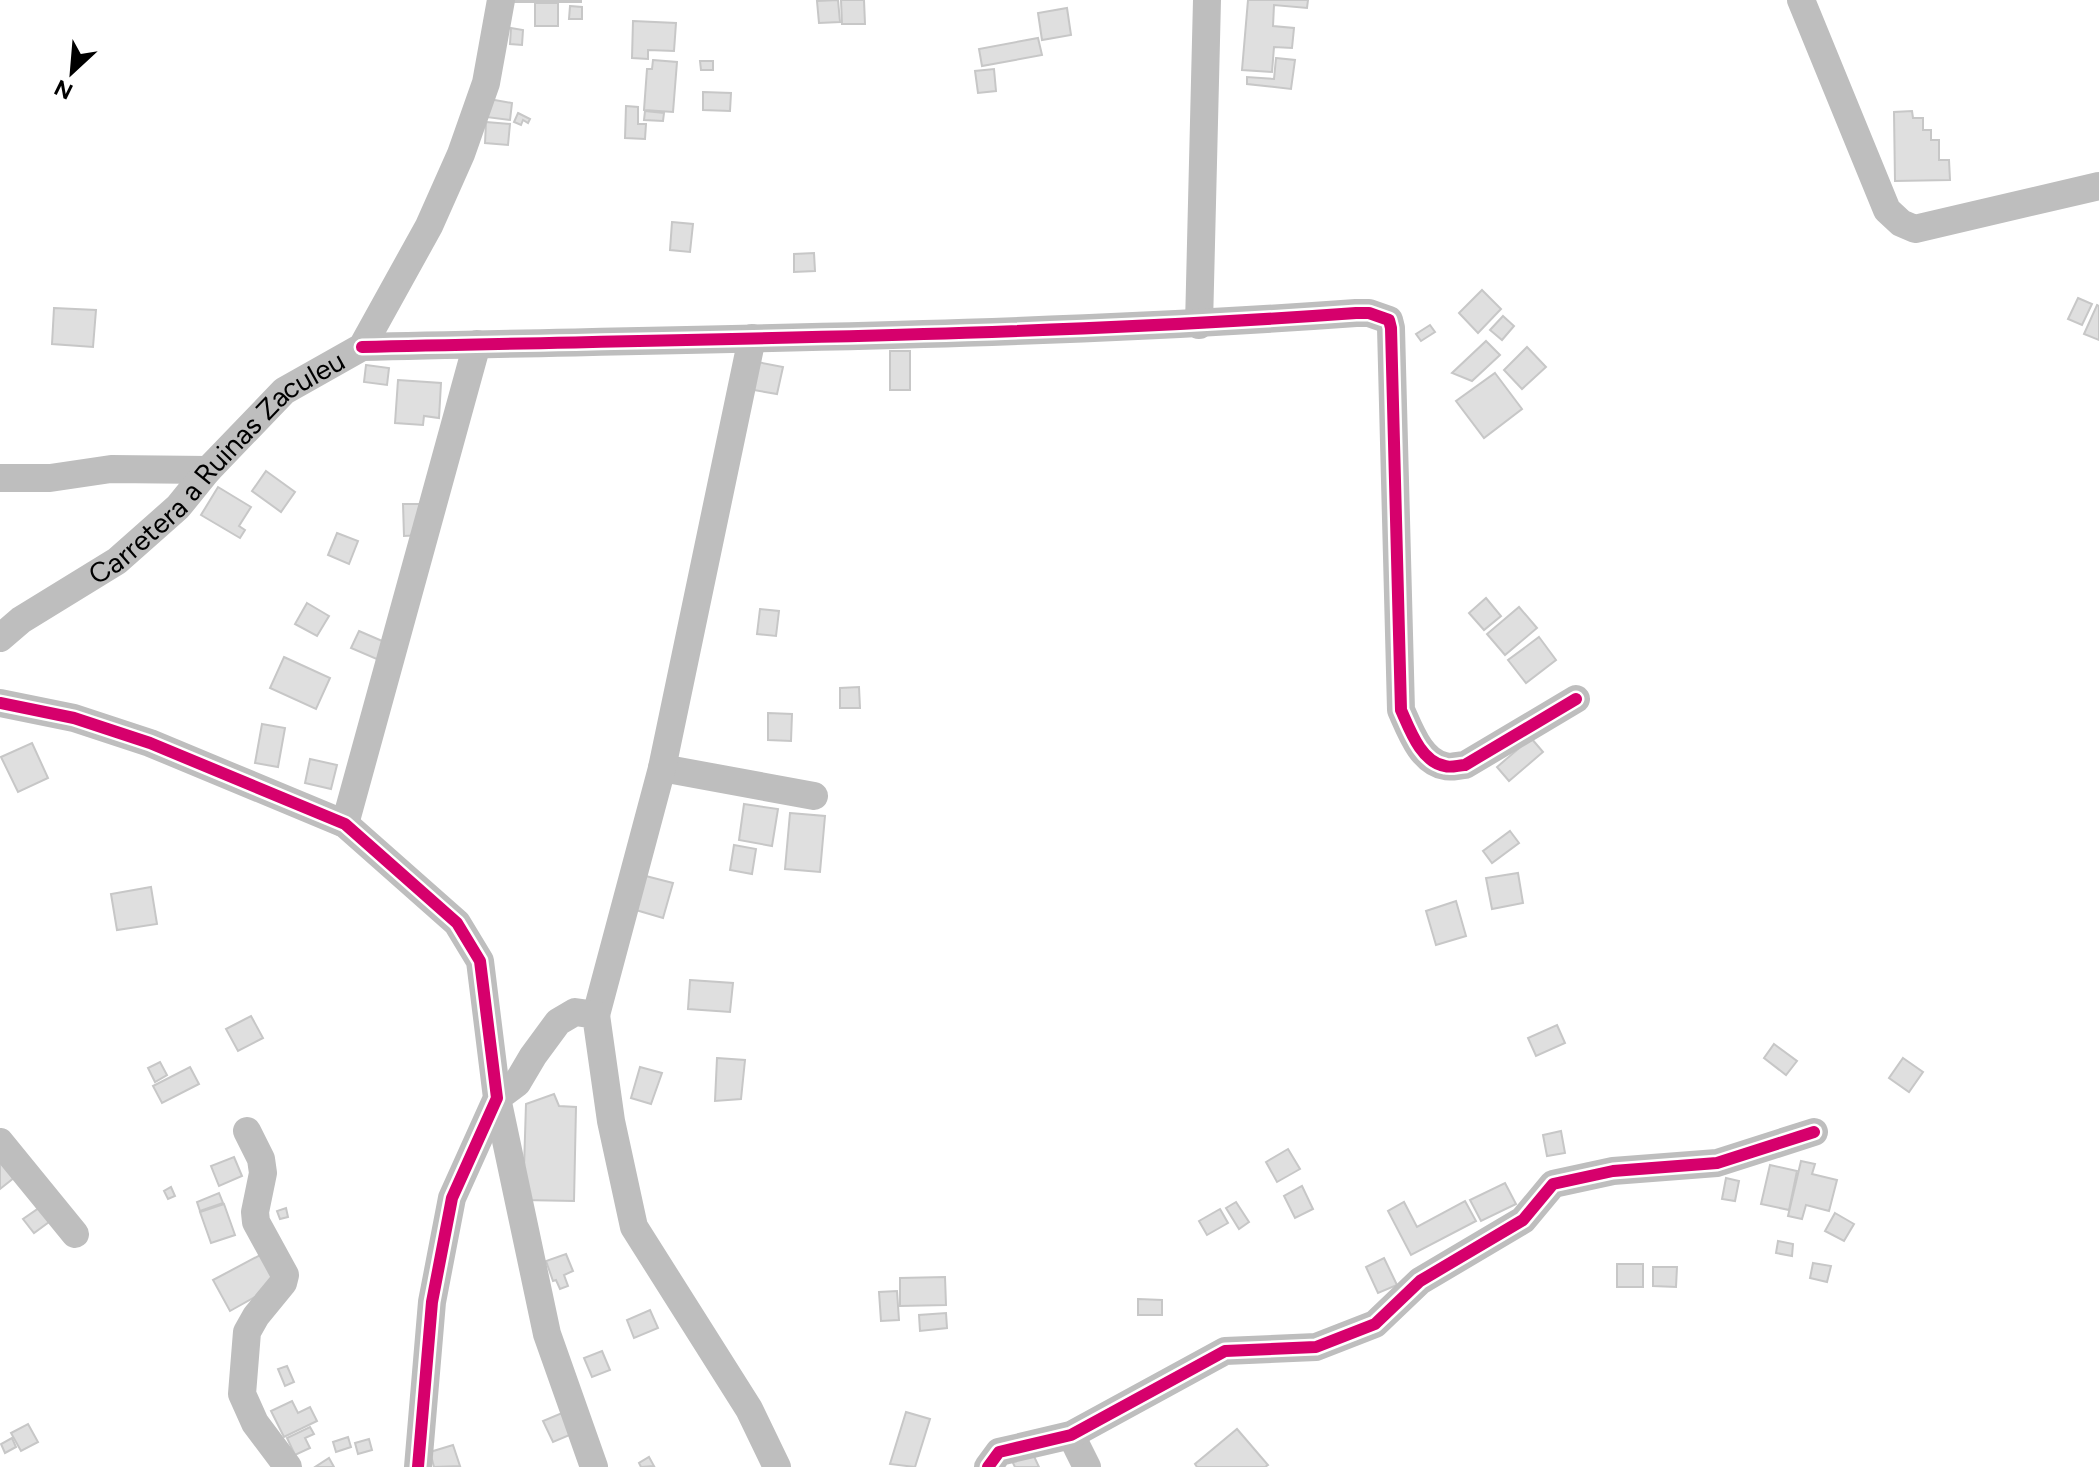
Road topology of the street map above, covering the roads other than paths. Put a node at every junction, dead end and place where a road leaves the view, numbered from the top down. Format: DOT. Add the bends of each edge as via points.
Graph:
graph roads {
  1 [pos="501,0"];
  2 [pos="1207,0"];
  3 [pos="1801,0"];
  4 [pos="2099,186"];
  5 [pos="1199,325"];
  6 [pos="752,338"];
  7 [pos="477,344"];
  8 [pos="362,347"];
  9 [pos="208,470"];
  10 [pos="0,478"];
  11 [pos="0,638"];
  12 [pos="1576,699"];
  13 [pos="0,703"];
  14 [pos="662,768"];
  15 [pos="814,796"];
  16 [pos="345,824"];
  17 [pos="596,1015"];
  18 [pos="497,1098"];
  19 [pos="247,1131"];
  20 [pos="1814,1132"];
  21 [pos="0,1142"];
  22 [pos="75,1234"];
  23 [pos="1071,1435"];
  24 [pos="288,1467"];
  25 [pos="418,1467"];
  26 [pos="594,1467"];
  27 [pos="777,1467"];
  28 [pos="988,1467"];
  29 [pos="1087,1467"];
  1 -- 8 [label="street, Carretera a Ruinas Zaculeu" via="486,83 461,154 429,226"];
  2 -- 5 [label="street"];
  3 -- 4 [label="street" via="1887,210 1901,223 1915,229"];
  5 -- 6 [label="street"];
  5 -- 12 [label="street" via="1356,313 1389,320 1401,710 1418,746 1434,762 1465,765"];
  6 -- 7 [label="street"];
  6 -- 14 [label="street"];
  7 -- 8 [label="street"];
  7 -- 16 [label="street"];
  8 -- 9 [label="street, Carretera a Ruinas Zaculeu" via="284,391"];
  9 -- 10 [label="street" via="111,469 50,478"];
  9 -- 11 [label="street, Carretera a Ruinas Zaculeu" via="178,507 117,561"];
  13 -- 16 [label="street" via="74,718 150,743"];
  14 -- 15 [label="street"];
  14 -- 17 [label="street"];
  16 -- 18 [label="street" via="457,923 480,961"];
  17 -- 18 [label="street" via="575,1012 558,1022 517,1083"];
  17 -- 27 [label="street" via="634,1227 749,1409"];
  18 -- 25 [label="street" via="452,1198 432,1302"];
  18 -- 26 [label="street" via="547,1334"];
  19 -- 24 [label="street" via="263,1173 256,1222 285,1275 247,1332 242,1394 255,1423"];
  20 -- 23 [label="street" via="1717,1163 1613,1171 1553,1184 1523,1220 1420,1281 1375,1324 1316,1347 1225,1351"];
  21 -- 22 [label="street"];
  23 -- 28 [label="street" via="999,1452"];
  23 -- 29 [label="street"];
}
